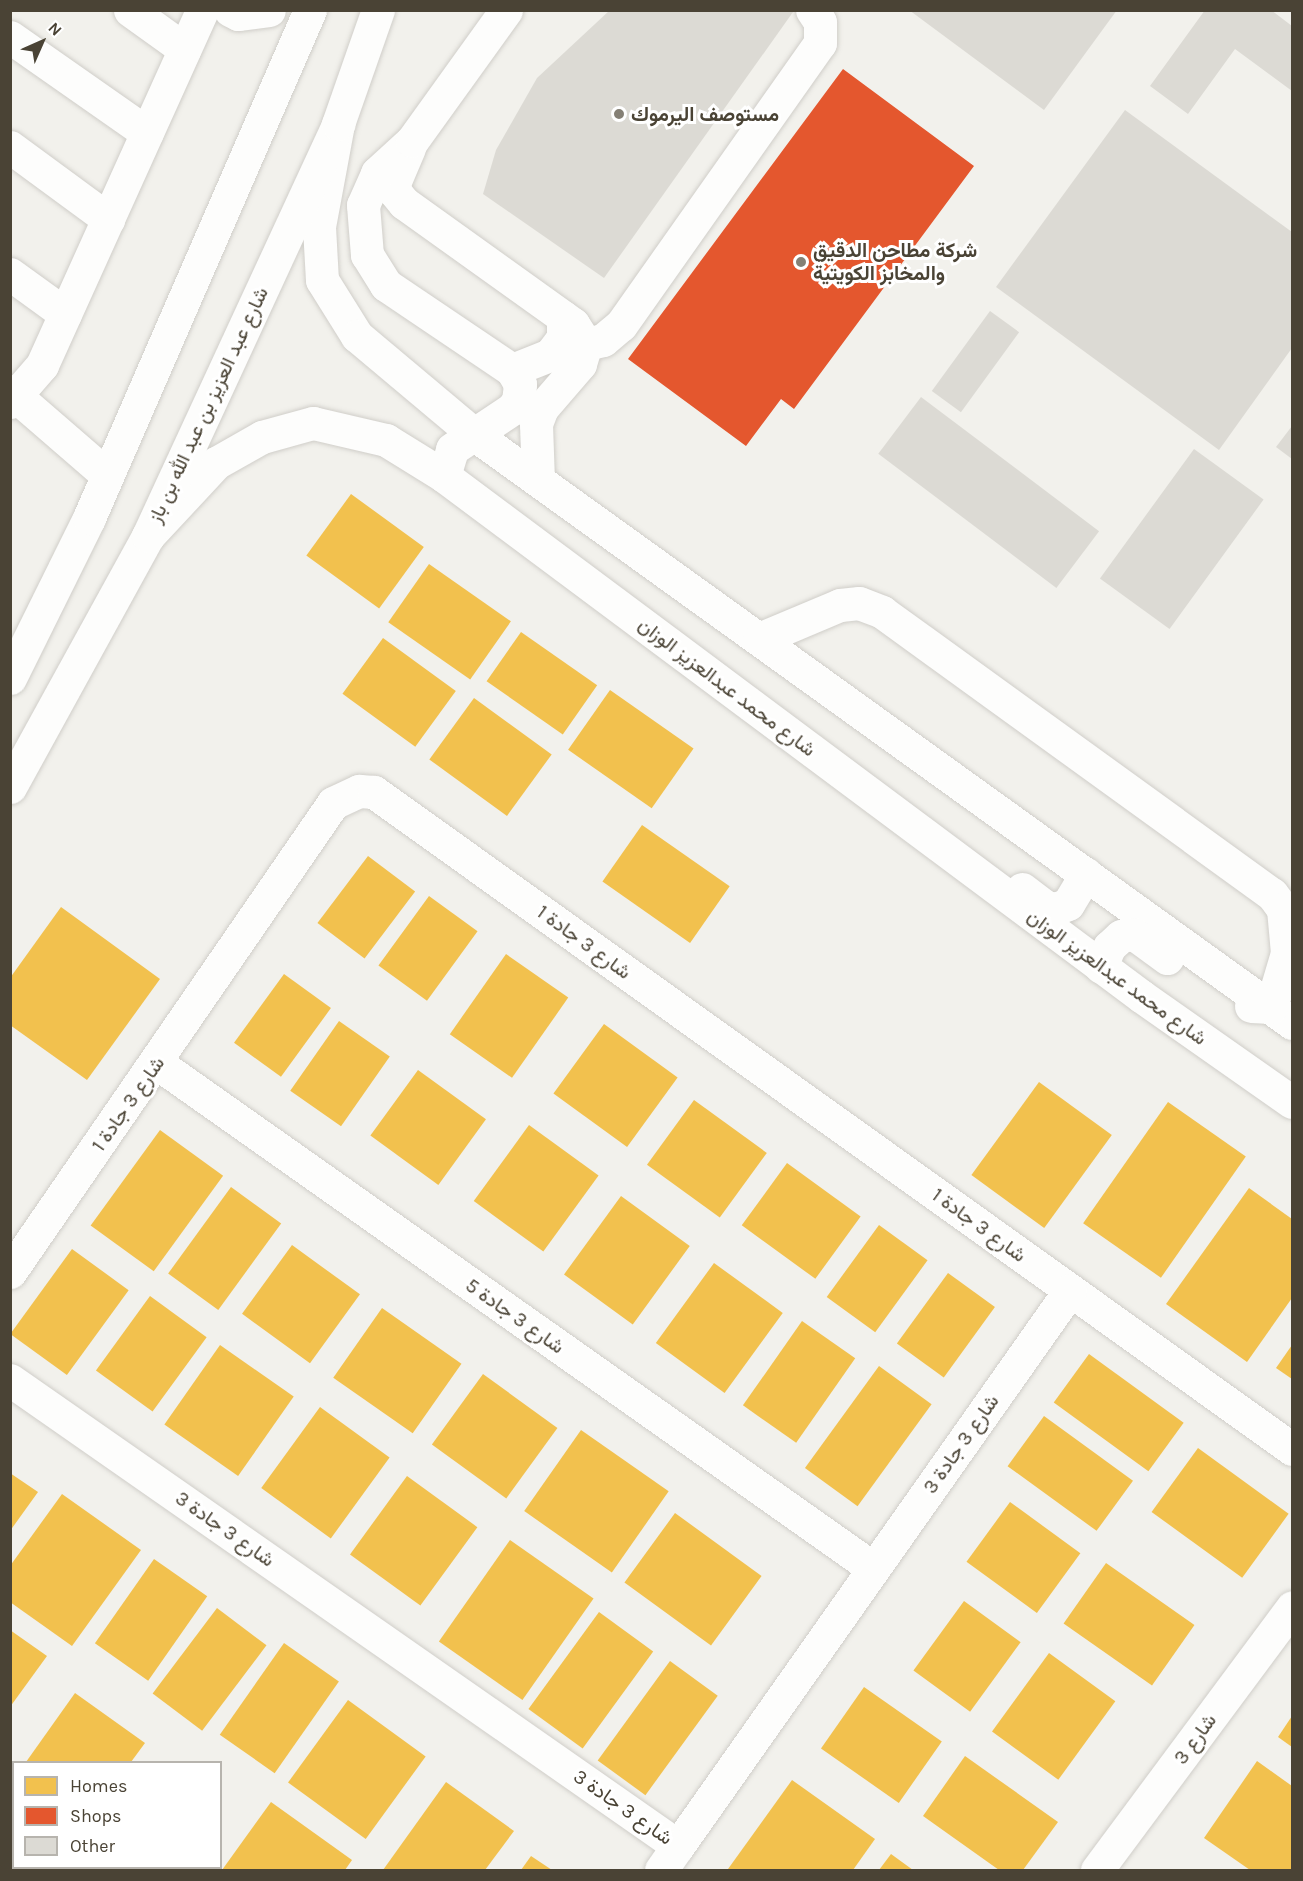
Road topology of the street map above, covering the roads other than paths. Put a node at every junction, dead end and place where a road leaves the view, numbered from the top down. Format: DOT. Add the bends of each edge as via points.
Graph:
graph roads {
  1 [pos="130,10"];
  2 [pos="202,10"];
  3 [pos="230,10"];
  4 [pos="269,10"];
  5 [pos="310,10"];
  6 [pos="378,10"];
  7 [pos="506,10"];
  8 [pos="812,10"];
  9 [pos="10,36"];
  10 [pos="184,49"];
  11 [pos="338,124"];
  12 [pos="147,133"];
  13 [pos="412,141"];
  14 [pos="10,147"];
  15 [pos="417,212"];
  16 [pos="108,219"];
  17 [pos="365,246"];
  18 [pos="10,274"];
  19 [pos="65,314"];
  20 [pos="563,317"];
  21 [pos="586,344"];
  22 [pos="512,370"];
  23 [pos="12,396"];
  24 [pos="475,435"];
  25 [pos="106,475"];
  26 [pos="444,476"];
  27 [pos="538,480"];
  28 [pos="148,536"];
  29 [pos="759,639"];
  30 [pos="10,678"];
  31 [pos="10,787"];
  32 [pos="919,831"];
  33 [pos="1086,874"];
  34 [pos="1290,953"];
  35 [pos="1101,967"];
  36 [pos="1282,1015"];
  37 [pos="158,1063"];
  38 [pos="1293,1102"];
  39 [pos="10,1272"];
  40 [pos="1070,1290"];
  41 [pos="10,1380"];
  42 [pos="1293,1449"];
  43 [pos="873,1568"];
  44 [pos="1293,1607"];
  45 [pos="669,1858"];
  46 [pos="1097,1870"];
  1 -- 10 [label="street"];
  2 -- 10 [label="street"];
  3 -- 4 [label="street" via="238,14"];
  5 -- 25 [label="street"];
  6 -- 11 [label="street, شارع عبد العزيز بن عبد الله بن باز"];
  7 -- 13 [label="street"];
  8 -- 21 [label="street" via="820,22 820,44 621,326 603,340"];
  9 -- 12 [label="street"];
  10 -- 12 [label="street"];
  11 -- 24 [label="street" via="319,227 322,280 357,336"];
  11 -- 28 [label="street, شارع عبد العزيز بن عبد الله بن باز"];
  12 -- 16 [label="street"];
  13 -- 15 [label="street" via="394,183 395,192"];
  13 -- 17 [label="street" via="388,160 369,188 363,205"];
  14 -- 16 [label="street"];
  15 -- 17 [label="street" via="386,215"];
  15 -- 20 [label="street"];
  16 -- 19 [label="street"];
  17 -- 22 [label="street" via="372,266 386,285"];
  18 -- 19 [label="street"];
  19 -- 23 [label="street" via="42,365"];
  20 -- 21 [label="street" via="581,332"];
  20 -- 22 [label="street" via="563,338 550,355"];
  21 -- 27 [label="street" via="580,364 542,408 536,424"];
  22 -- 24 [label="street" via="520,384 518,401"];
  23 -- 25 [label="street"];
  24 -- 26 [label="street" via="452,449"];
  24 -- 27 [label="street"];
  25 -- 30 [label="street"];
  26 -- 28 [label="street, شارع محمد عبدالعزيز الوزان" via="386,440 313,423 262,437 216,463"];
  26 -- 32 [label="street, شارع محمد عبدالعزيز الوزان"];
  27 -- 29 [label="street"];
  28 -- 31 [label="street, شارع عبد العزيز بن عبد الله بن باز"];
  29 -- 33 [label="street"];
  29 -- 34 [label="street" via="840,605 859,603 901,623 1272,894 1283,909"];
  32 -- 33 [label="street" via="944,831 1046,907 1056,909 1068,904"];
  32 -- 35 [label="street, شارع محمد عبدالعزيز الوزان"];
  33 -- 36 [label="street"];
  34 -- 36 [label="street"];
  35 -- 36 [label="street" via="1108,947 1121,936 1134,934 1230,1005"];
  35 -- 38 [label="street, شارع محمد عبدالعزيز الوزان"];
  37 -- 39 [label="street, شارع 3 جادة 1"];
  37 -- 40 [label="street, شارع 3 جادة 1" via="333,803 359,790 374,792"];
  37 -- 43 [label="street, شارع 3 جادة 5"];
  40 -- 42 [label="street, شارع 3 جادة 1"];
  40 -- 43 [label="street, شارع 3 جادة 3"];
  41 -- 45 [label="street, شارع 3 جادة 3"];
  43 -- 45 [label="street, شارع 3 جادة 3"];
  44 -- 46 [label="street, شارع 3"];
}
